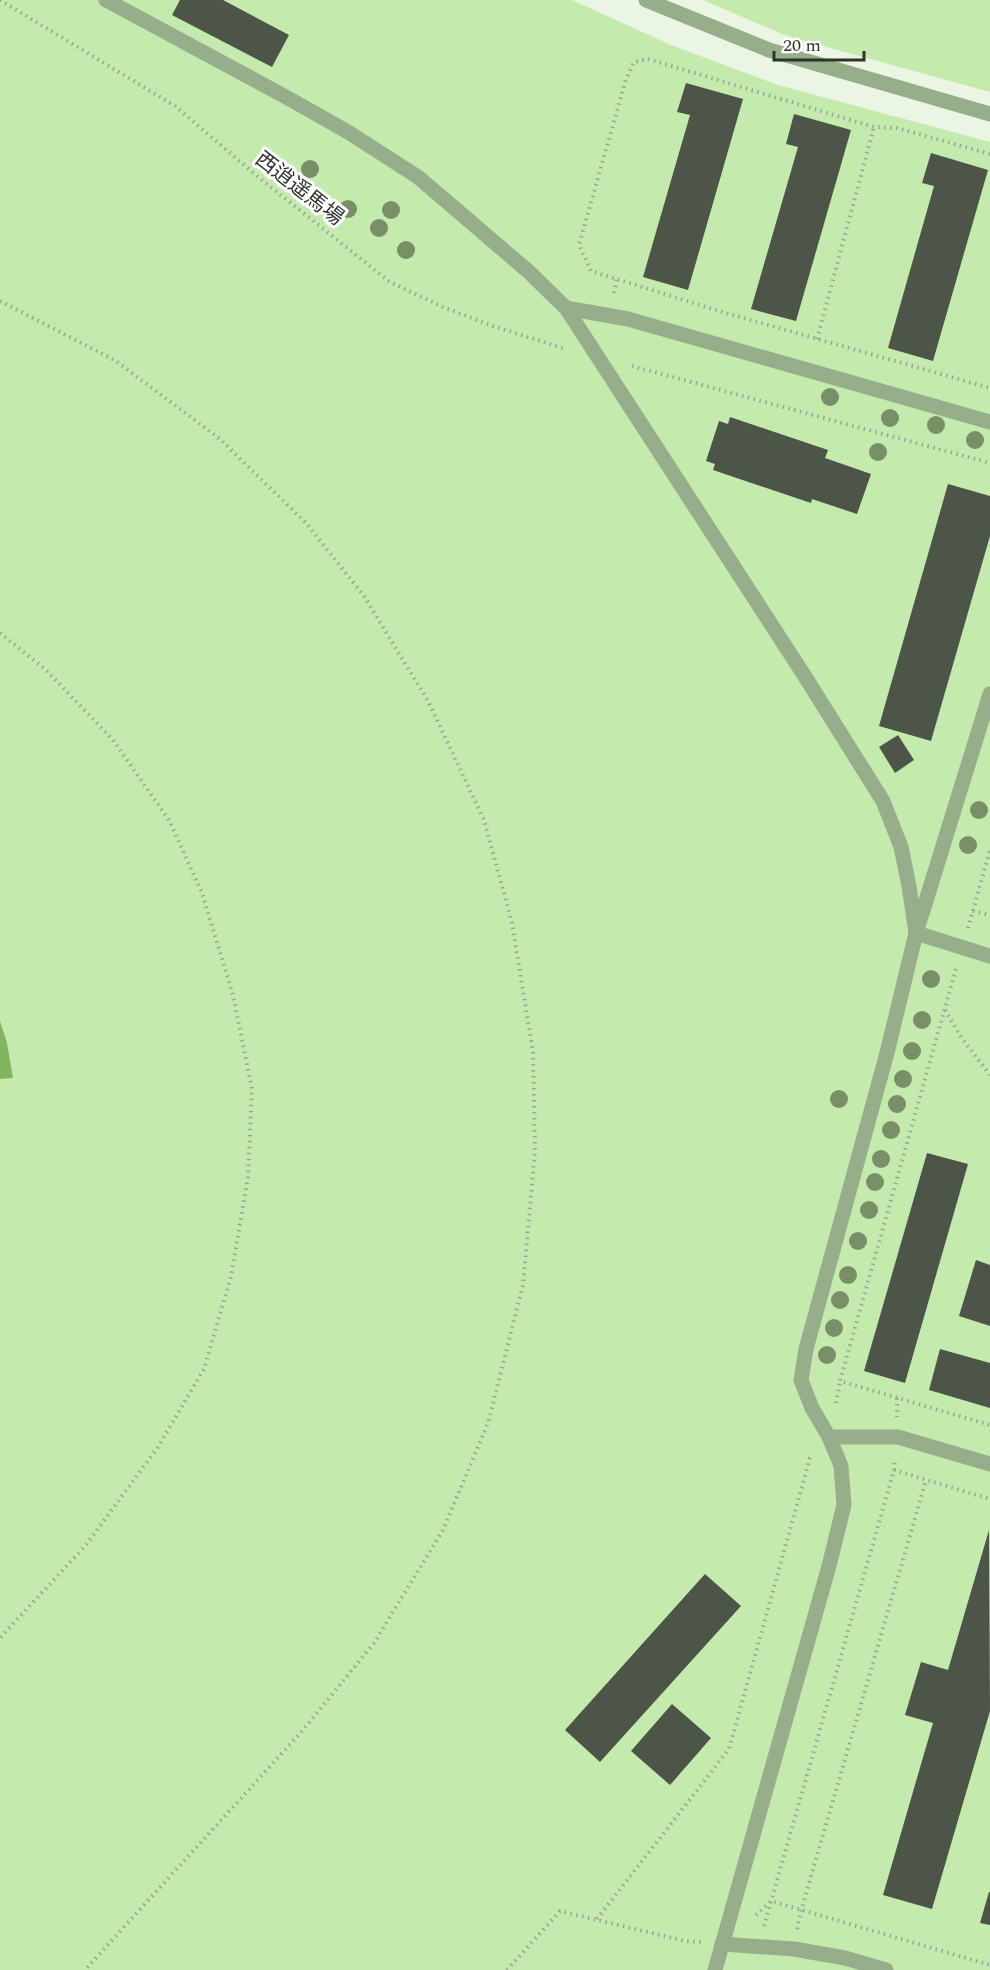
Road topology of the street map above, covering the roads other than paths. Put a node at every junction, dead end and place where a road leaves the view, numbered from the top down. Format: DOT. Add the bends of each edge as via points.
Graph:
graph roads {
  1 [pos="106,0"];
  2 [pos="646,0"];
  3 [pos="990,114"];
  4 [pos="566,308"];
  5 [pos="990,422"];
  6 [pos="990,694"];
  7 [pos="916,933"];
  8 [pos="990,956"];
  9 [pos="830,1437"];
  10 [pos="990,1464"];
  11 [pos="722,1944"];
  12 [pos="715,1970"];
  13 [pos="886,1970"];
  1 -- 4 [label="street" via="348,132 418,177"];
  2 -- 3 [label="street" via="769,50"];
  4 -- 5 [label="street" via="628,319"];
  4 -- 7 [label="street" via="883,801 901,847"];
  6 -- 7 [label="street"];
  7 -- 8 [label="street"];
  7 -- 9 [label="street" via="806,1349 801,1380"];
  9 -- 10 [label="street" via="898,1437"];
  9 -- 11 [label="street" via="842,1466 844,1505"];
  11 -- 12 [label="street"];
  11 -- 13 [label="street" via="794,1949"];
}
